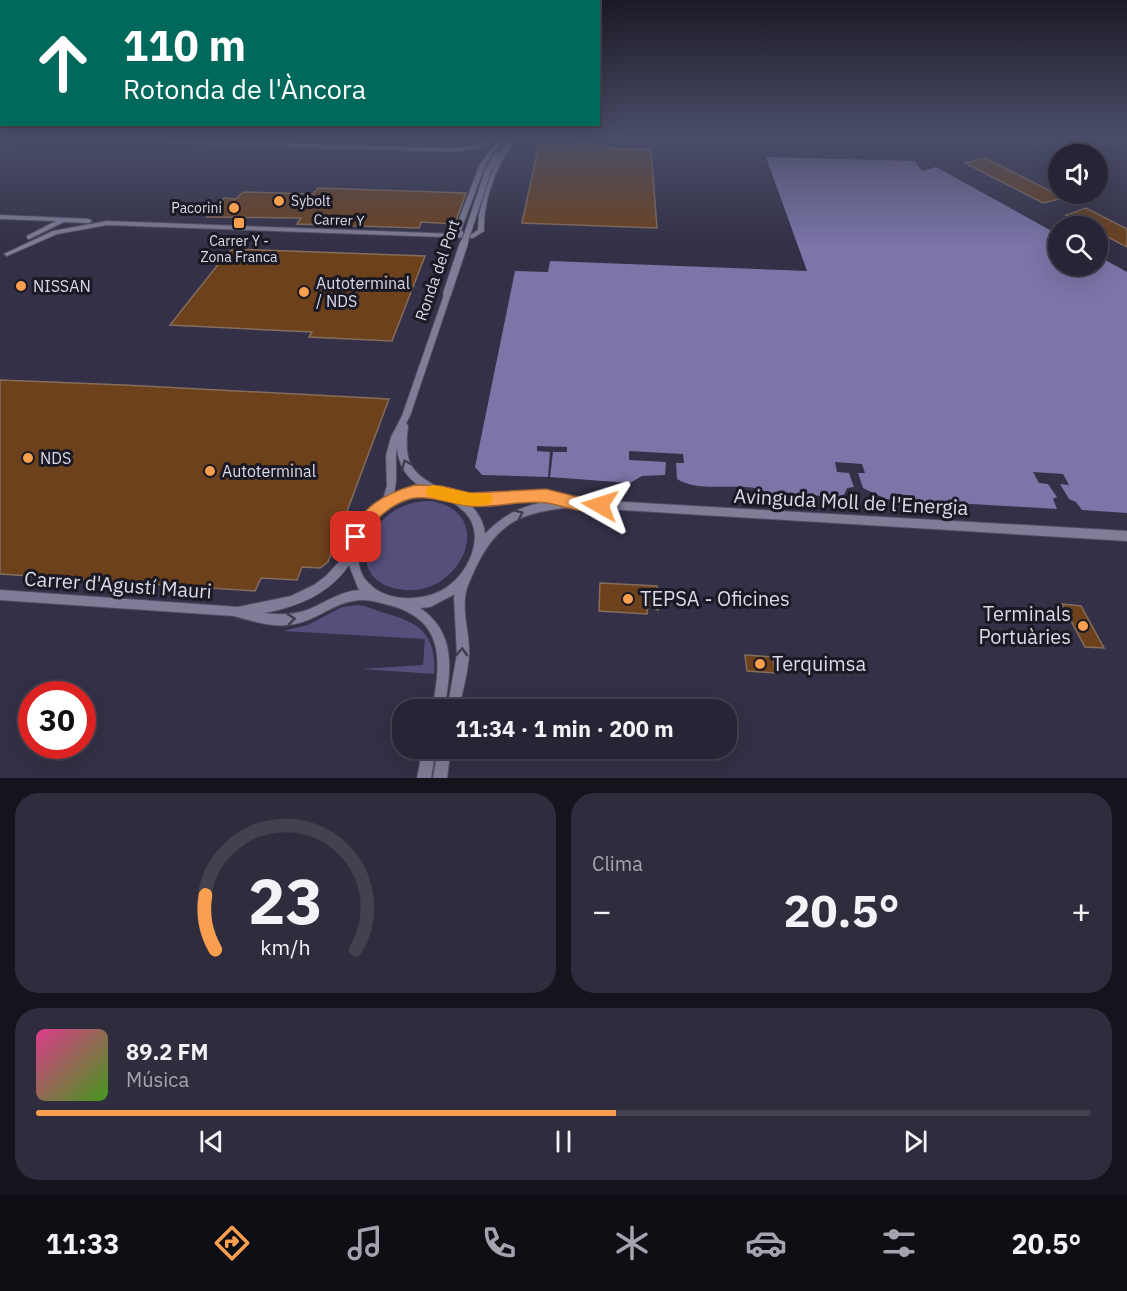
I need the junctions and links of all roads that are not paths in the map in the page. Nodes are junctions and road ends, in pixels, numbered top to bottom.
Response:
1 (479, 173) edge
2 (487, 173) edge
3 (495, 173) edge
4 (0, 218) edge
5 (71, 220) junction
6 (107, 223) junction
7 (51, 227) junction
8 (460, 227) junction
9 (481, 228) junction
10 (64, 230) junction
11 (425, 235) junction
12 (464, 236) junction
13 (7, 254) junction
14 (0, 260) edge
15 (406, 416) junction
16 (442, 493) junction
17 (453, 496) junction
18 (574, 503) junction
19 (381, 506) junction
20 (1127, 536) edge
21 (353, 549) junction
22 (479, 552) junction
23 (468, 574) junction
24 (0, 595) edge
25 (378, 596) junction
26 (405, 604) junction
27 (234, 611) junction
28 (440, 699) edge
29 (455, 699) edge
30 (428, 759) edge
31 (444, 759) edge
32 (424, 778) edge
33 (440, 778) edge

1 - 8 street
2 - 15 street, Ronda del Port, bridge
3 - 9 street
4 - 5 street, Carrer Y
4 - 7 street
5 - 6 street, Carrer Y
5 - 7 street
5 - 10 street
6 - 10 street
6 - 11 street, Carrer Y
7 - 10 street
7 - 13 street
8 - 9 street, Carrer Y
8 - 11 street, Carrer Y
8 - 12 street
9 - 12 street
10 - 13 street
11 - 12 street
13 - 14 street
16 -> 15 street
15 - 19 street
16 - 17 street
16 - 19 street
17 - 18 street
17 - 22 street
18 - 20 street, Avinguda Moll de l'Energia
22 -> 18 street
19 - 21 street
21 - 25 street
21 - 27 street
22 - 23 street
23 - 26 street
29 -> 23 street
24 - 27 street, Carrer d'Agustí Mauri
25 - 26 street
27 -> 25 street
26 - 28 street
30 - 32 street
31 - 33 street

